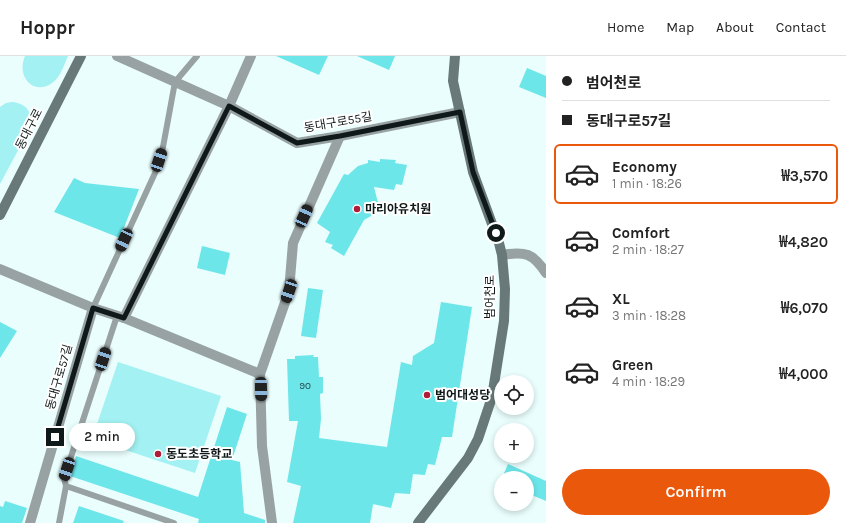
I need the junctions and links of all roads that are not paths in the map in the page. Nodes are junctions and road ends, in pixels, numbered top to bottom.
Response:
1 (81, 56) edge
2 (117, 56) edge
3 (196, 56) edge
4 (251, 56) edge
5 (455, 56) edge
6 (175, 82) junction
7 (229, 106) junction
8 (460, 112) junction
9 (340, 136) junction
10 (0, 215) edge
11 (502, 255) junction
12 (0, 269) edge
13 (546, 273) edge
14 (93, 308) junction
15 (120, 317) junction
16 (260, 374) junction
17 (66, 486) junction
18 (30, 523) edge
19 (59, 523) edge
20 (174, 523) edge
21 (272, 523) edge
22 (418, 523) edge

1 - 10 main road, 동대구로
2 - 6 street, 동대구로55길
3 - 6 lane
4 - 7 street
5 - 8 main road, 범어천로
6 - 7 street, 동대구로55길
6 - 14 lane
7 - 9 street, 동대구로55길
7 - 15 street
8 - 9 street, 동대구로55길
8 - 11 main road, 범어천로
9 - 16 street
11 - 13 street
11 - 22 main road, 범어천로
12 - 14 street
14 - 15 street
14 - 18 street, 동대구로57길
15 - 16 street
15 - 17 lane
16 - 21 street
17 - 19 lane
17 - 20 lane

